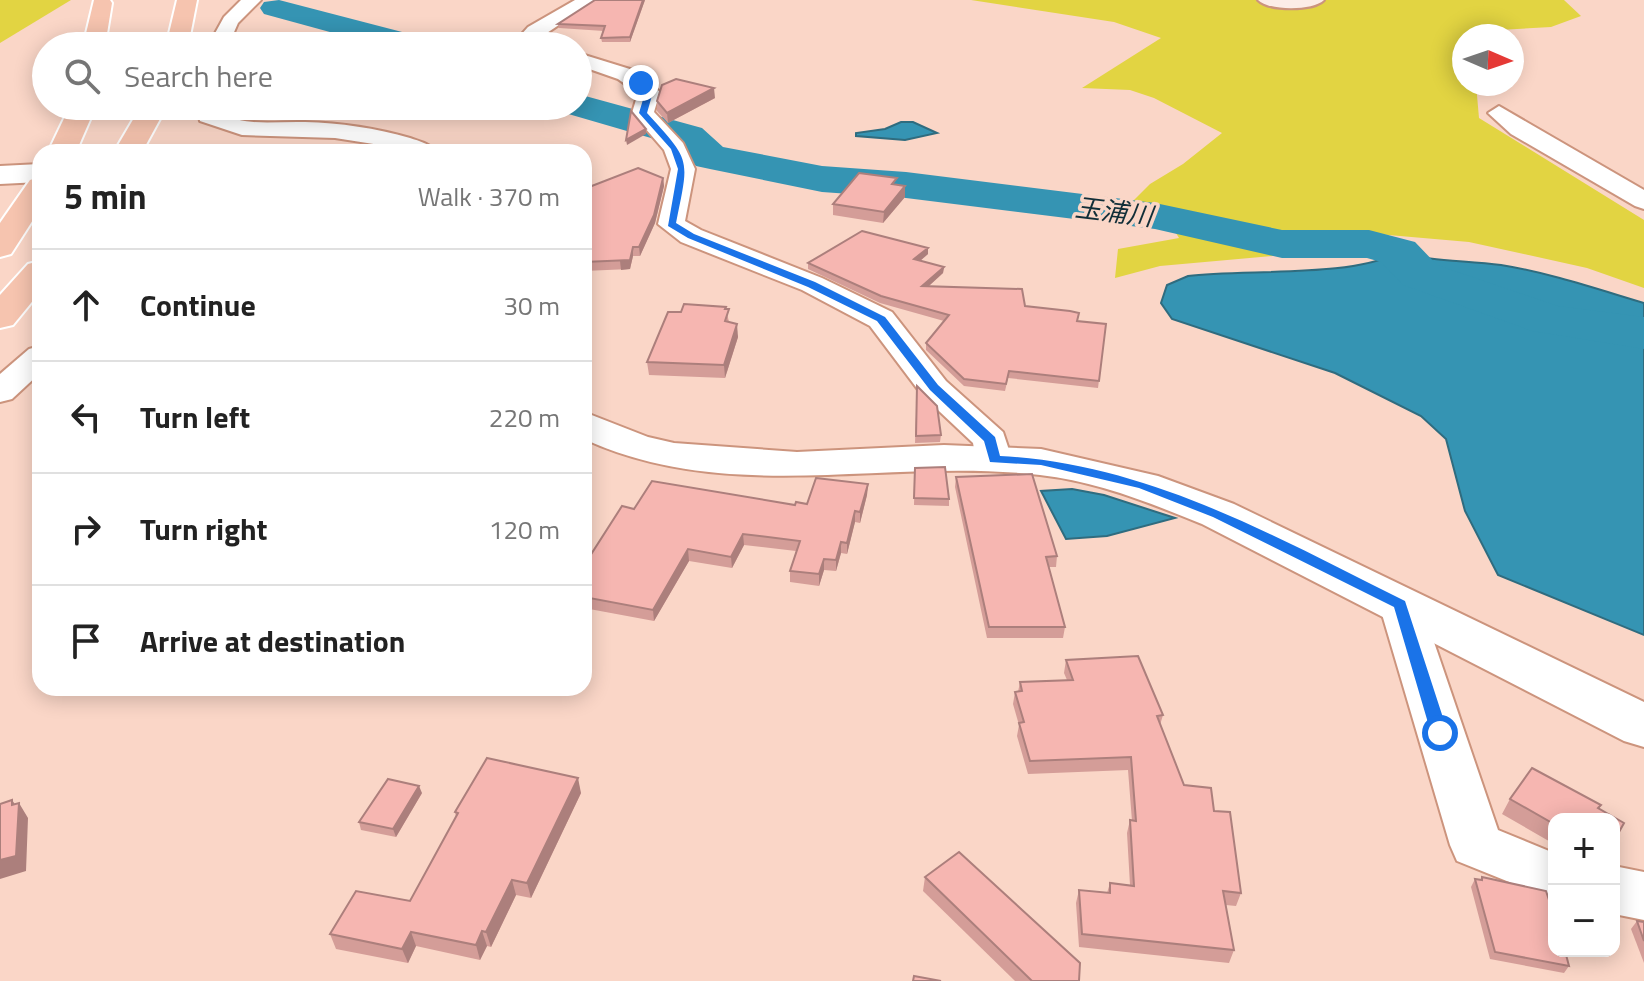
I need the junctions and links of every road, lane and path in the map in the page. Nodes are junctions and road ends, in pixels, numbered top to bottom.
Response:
1 (187, 0) edge
2 (252, 0) edge
3 (587, 0) edge
4 (1268, 0) edge
5 (1314, 0) edge
6 (102, 3) dead end
7 (97, 32) edge
8 (180, 32) edge
9 (223, 32) edge
10 (532, 32) edge
11 (592, 63) edge
12 (1499, 113) dead end
13 (77, 120) edge
14 (146, 120) edge
15 (214, 120) edge
16 (66, 144) edge
17 (133, 144) edge
18 (406, 144) edge
19 (24, 177) edge
20 (1644, 201) edge
21 (0, 247) edge
22 (32, 280) edge
23 (0, 317) edge
24 (32, 363) edge
25 (0, 392) edge
26 (592, 428) edge
27 (994, 459) junction
28 (1400, 604) junction
29 (1644, 726) edge
30 (1548, 875) edge
31 (1620, 891) edge
32 (1644, 896) edge

1 - 8 highway
2 - 9 street
3 - 10 street
4 - 5 main road
6 - 7 highway
11 - 27 street
12 - 20 street
13 - 16 highway
14 - 17 highway
15 - 18 street
19 - 21 highway
22 - 23 highway
24 - 25 street
26 - 27 street
27 - 28 street
28 - 29 street
28 - 30 street
31 - 32 street

